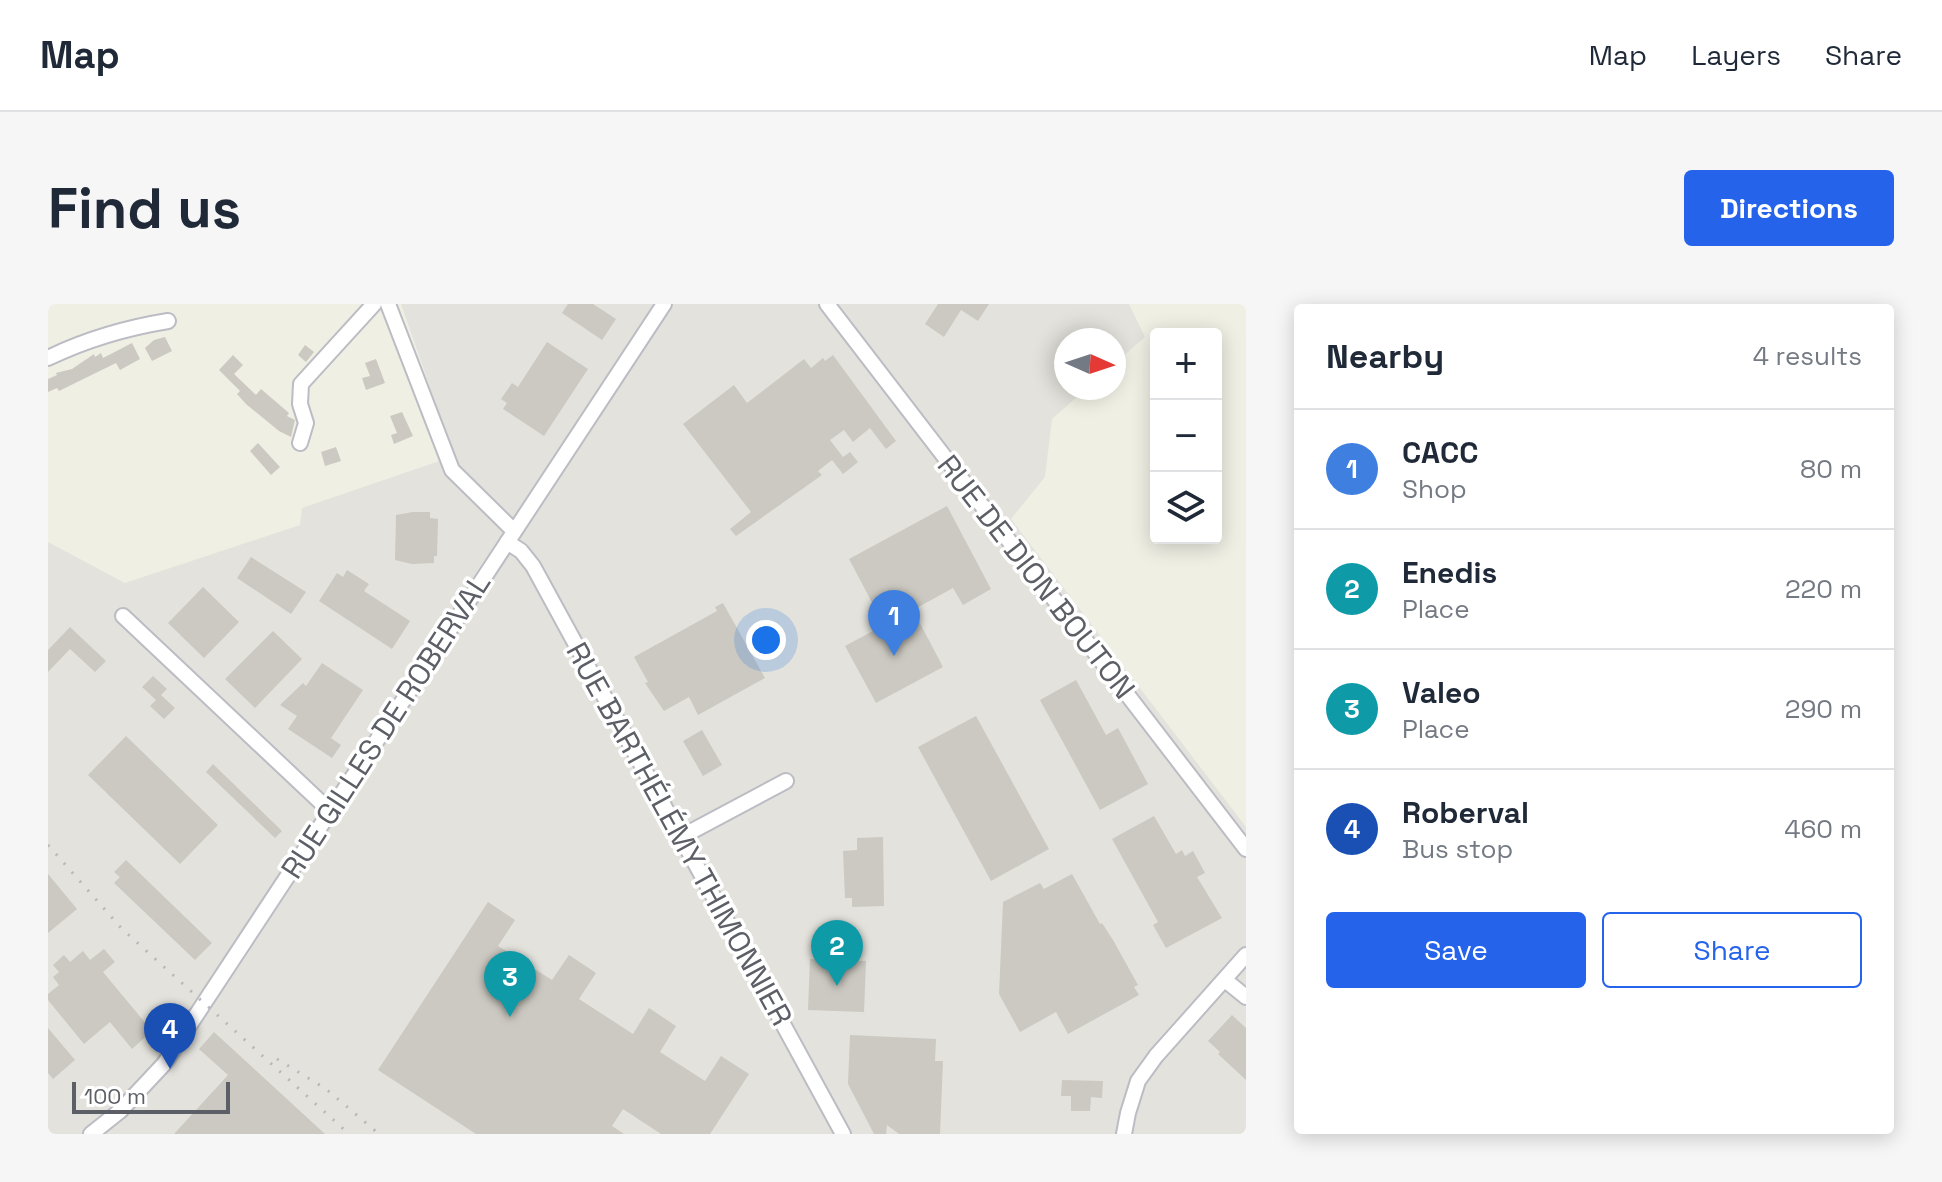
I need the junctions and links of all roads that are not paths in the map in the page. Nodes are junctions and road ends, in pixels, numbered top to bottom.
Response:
1 (374, 304) edge
2 (388, 304) edge
3 (664, 304) edge
4 (827, 304) edge
5 (168, 321) dead end
6 (48, 358) edge
7 (300, 443) dead end
8 (511, 536) junction
9 (123, 616) dead end
10 (786, 781) dead end
11 (330, 811) junction
12 (681, 837) junction
13 (1246, 849) edge
14 (1246, 955) edge
15 (1225, 980) junction
16 (1246, 997) edge
17 (91, 1134) edge
18 (843, 1134) edge
19 (1124, 1134) edge

1 - 7 street
2 - 8 street, RUE BARTHÉLÉMY THIMONNIER
3 - 8 street, RUE GILLES DE ROBERVAL
4 - 13 street, RUE DE DION BOUTON
5 - 6 street
8 - 11 street, RUE GILLES DE ROBERVAL
8 - 12 street, RUE BARTHÉLÉMY THIMONNIER
9 - 11 street
10 - 12 street
11 - 17 street, RUE GILLES DE ROBERVAL
12 - 18 street, RUE BARTHÉLÉMY THIMONNIER
14 - 15 street
15 - 16 street
15 - 19 street

